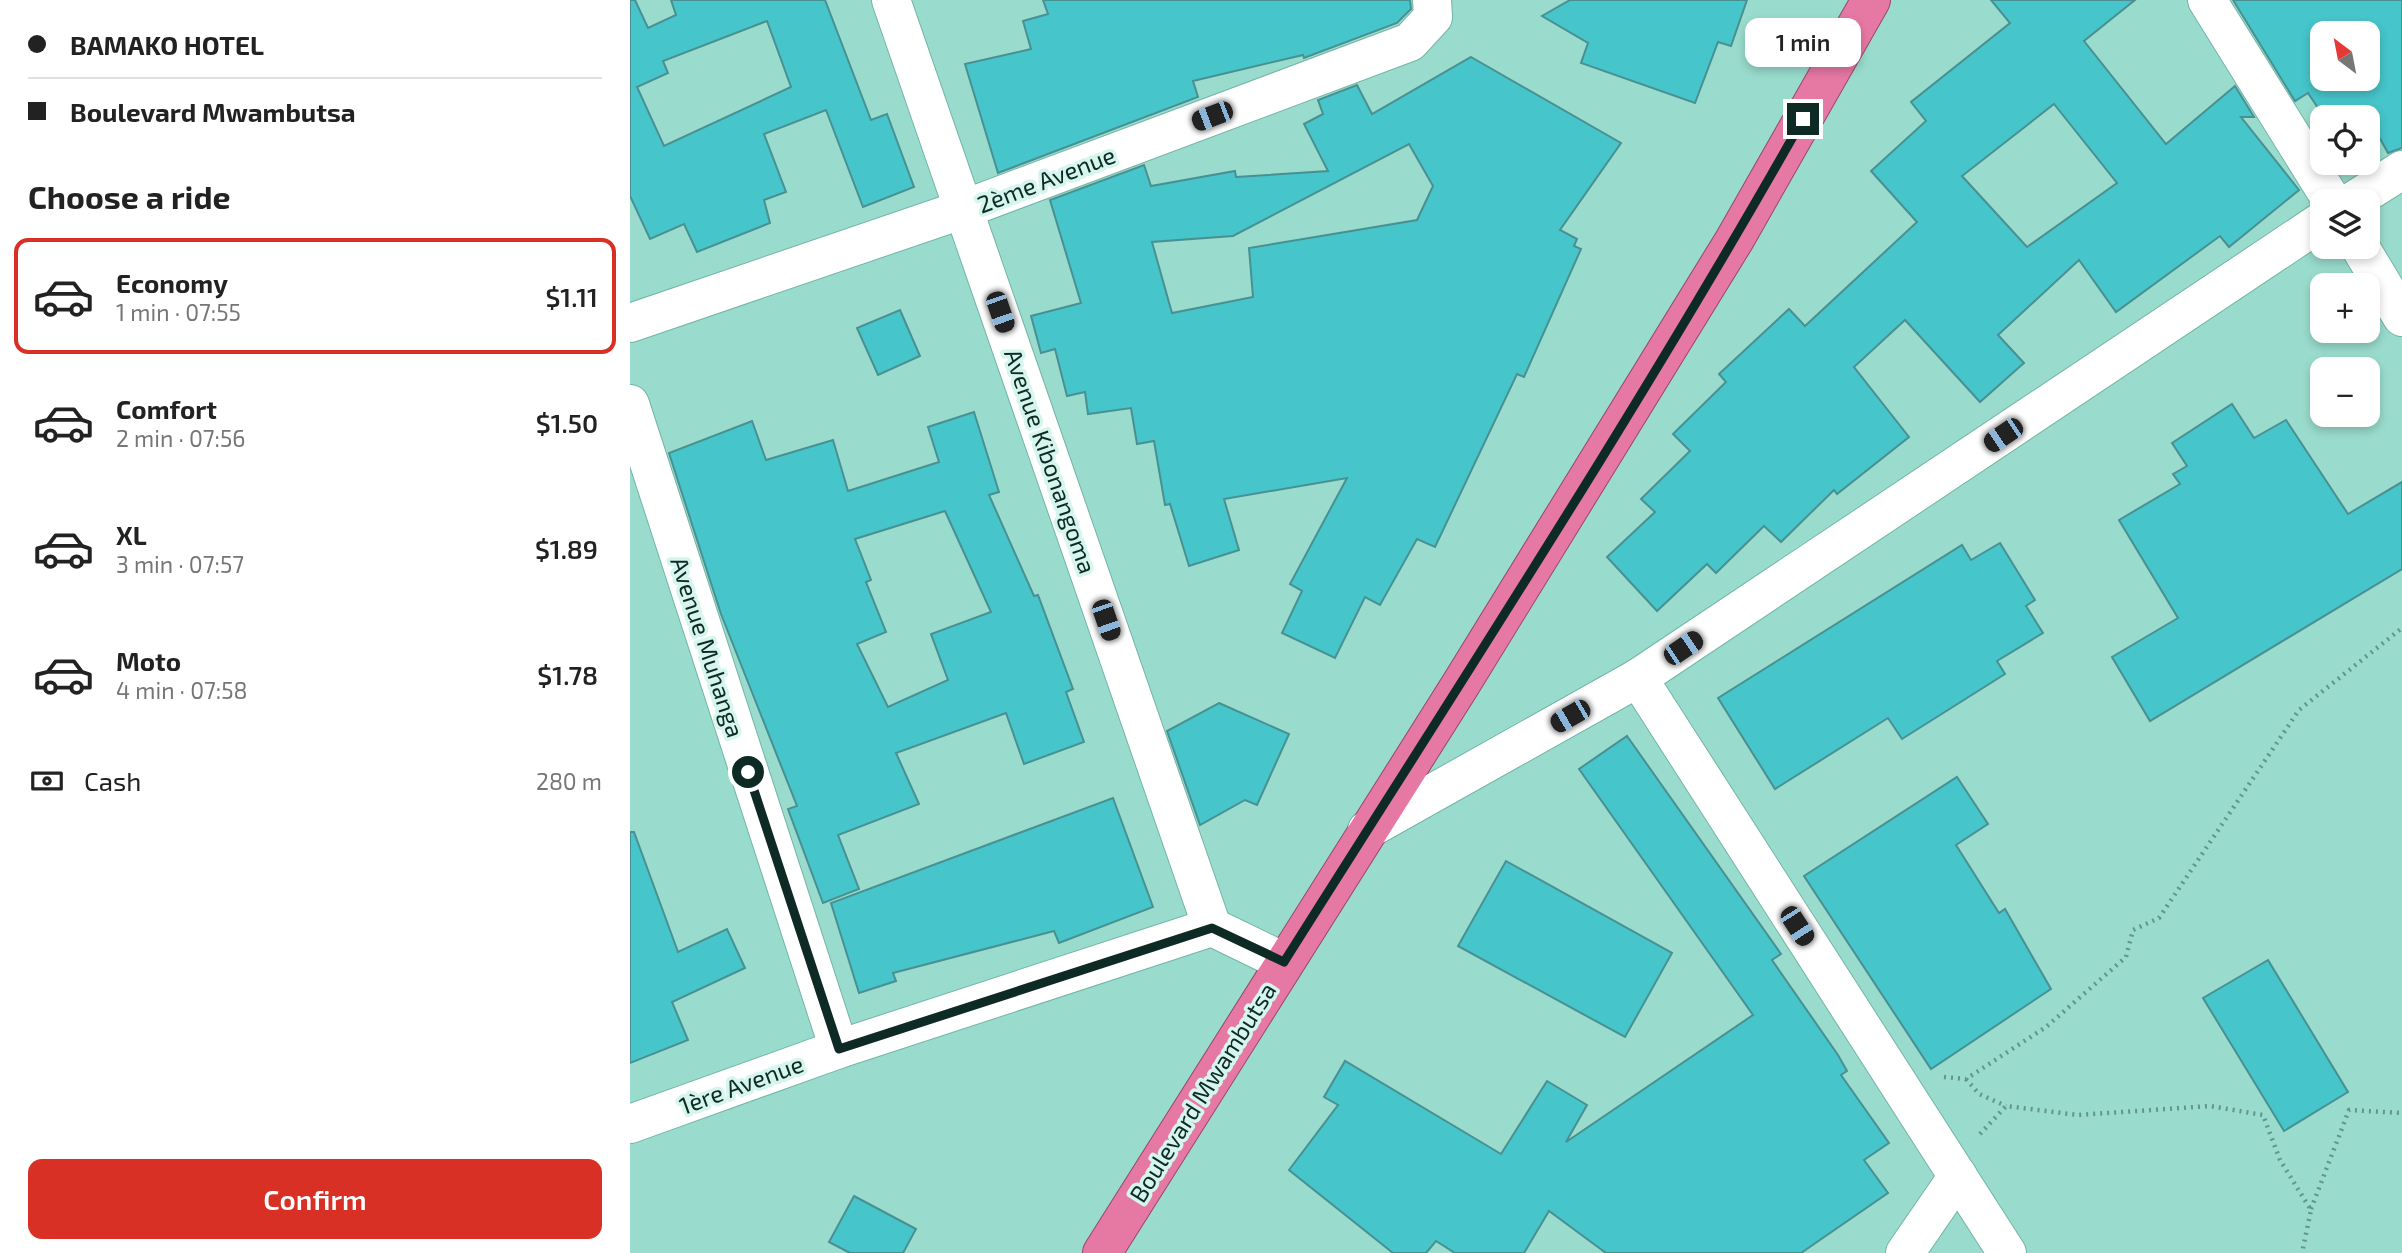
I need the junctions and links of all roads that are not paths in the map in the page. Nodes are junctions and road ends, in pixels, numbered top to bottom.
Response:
1 (891, 0) edge
2 (1432, 0) edge
3 (1871, 0) edge
4 (2207, 0) edge
5 (2402, 170) edge
6 (2325, 189) edge
7 (2372, 189) edge
8 (964, 209) junction
9 (2310, 229) edge
10 (2367, 259) edge
11 (2402, 317) edge
12 (630, 323) edge
13 (630, 404) edge
14 (1638, 678) junction
15 (1367, 831) junction
16 (1212, 928) junction
17 (1284, 962) junction
18 (839, 1049) junction
19 (630, 1124) edge
20 (1954, 1171) junction
21 (1102, 1253) edge
22 (1905, 1253) edge
23 (2007, 1253) edge

1 - 8 street, Avenue Kibonangoma
2 - 8 street, 2ème Avenue
3 - 15 highway, Boulevard Mwambutsa
4 - 6 street
5 - 7 street
8 - 12 street, 2ème Avenue
8 - 16 street, Avenue Kibonangoma
9 - 14 street
10 - 11 street
13 - 18 street, Avenue Muhanga
14 - 15 street
14 - 20 street
15 - 17 highway, Boulevard Mwambutsa
16 - 17 street
16 - 18 street, 1ère Avenue
17 - 21 highway, Boulevard Mwambutsa
18 - 19 street, 1ère Avenue
20 - 22 street
20 - 23 street

